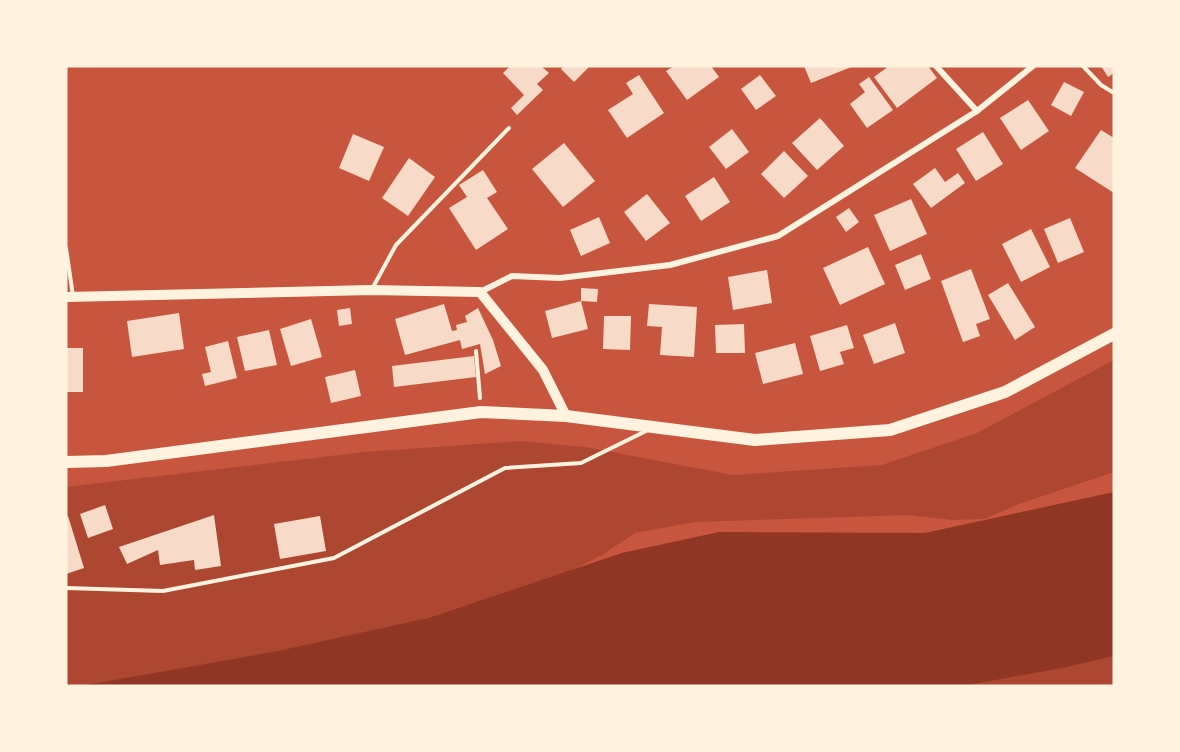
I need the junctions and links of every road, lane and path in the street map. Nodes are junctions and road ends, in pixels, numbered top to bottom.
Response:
1 (936, 66) edge
2 (1033, 66) edge
3 (1083, 66) edge
4 (1114, 93) edge
5 (977, 111) junction
6 (509, 128) dead end
7 (66, 248) edge
8 (371, 290) junction
9 (480, 292) junction
10 (70, 296) edge
11 (1114, 334) edge
12 (476, 351) dead end
13 (479, 383) dead end
14 (566, 416) junction
15 (654, 427) junction
16 (66, 462) edge
17 (66, 588) edge

1 - 5 street
2 - 5 street
3 - 4 path
5 - 9 street
6 - 8 lane
7 - 10 lane
8 - 9 main road
8 - 10 main road
9 - 14 main road
11 - 15 main road
12 - 13 path
14 - 15 main road
14 - 16 main road
15 - 17 lane

